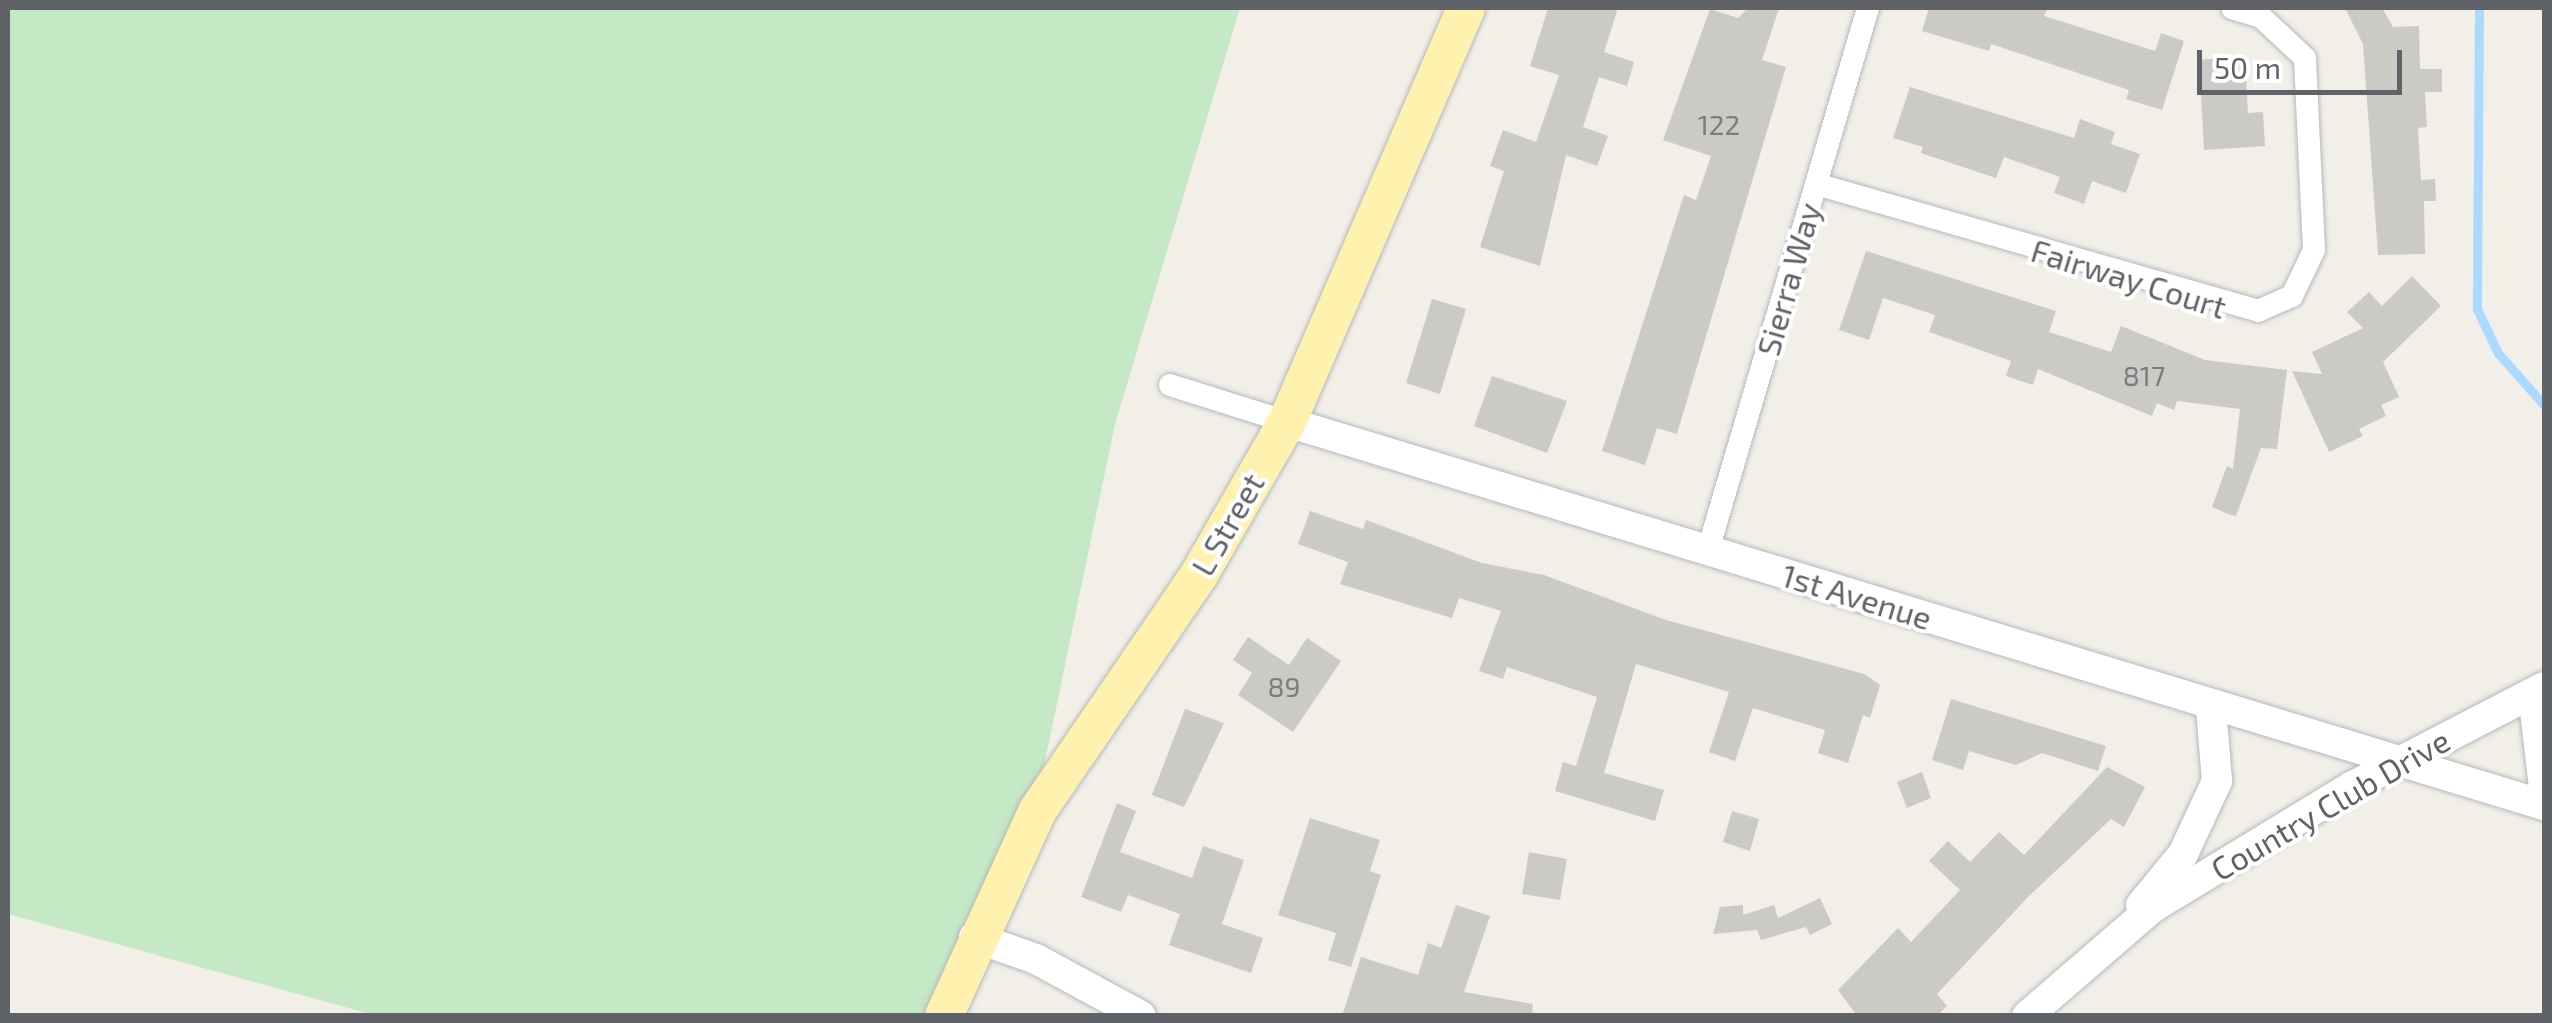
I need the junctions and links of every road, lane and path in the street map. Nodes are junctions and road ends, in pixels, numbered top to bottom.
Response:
1 (1466, 8) edge
2 (1868, 8) edge
3 (2232, 8) edge
4 (1816, 184) junction
5 (1170, 385) dead end
6 (1287, 422) junction
7 (1708, 550) junction
8 (2539, 690) edge
9 (2212, 708) junction
10 (2394, 764) junction
11 (2544, 787) edge
12 (2544, 805) edge
13 (2122, 932) junction
14 (974, 937) junction
15 (944, 1016) edge
16 (1141, 1016) edge
17 (2027, 1016) edge

1 - 6 main road, L Street
2 - 4 street, Sierra Way
3 - 4 street, Fairway Court
4 - 7 street, Sierra Way
5 - 6 street, 1st Avenue
6 - 7 street, 1st Avenue
6 - 14 main road, L Street
7 - 9 street, 1st Avenue
8 - 10 street, Country Club Drive
8 - 11 street
9 - 10 street, 1st Avenue
9 - 13 street, Country Club Drive
10 - 12 street, 1st Avenue
10 - 13 street, Country Club Drive
13 - 17 street, Country Club Drive
14 - 15 main road, L Street
14 - 16 street

